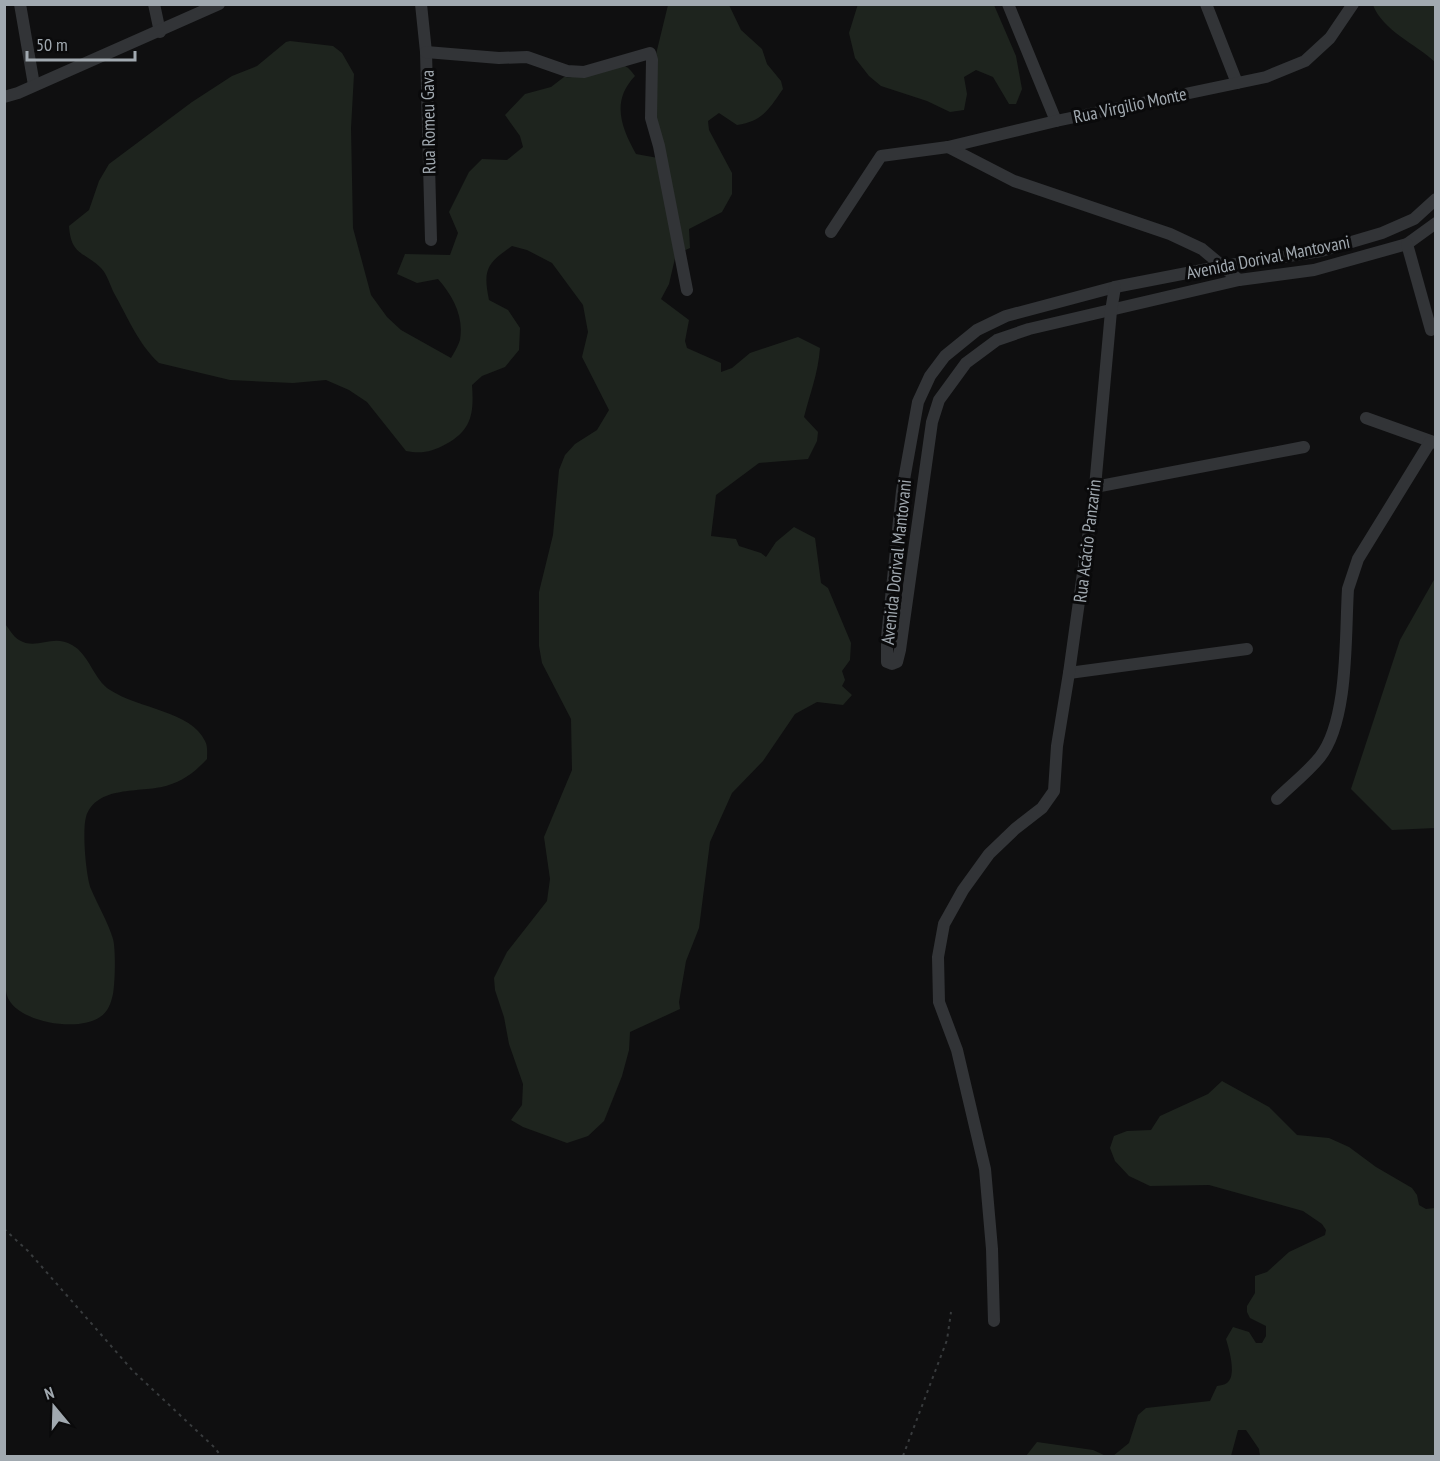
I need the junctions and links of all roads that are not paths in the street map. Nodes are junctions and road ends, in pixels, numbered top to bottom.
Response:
1 (20, 4) edge
2 (154, 4) edge
3 (219, 4) edge
4 (421, 4) edge
5 (1008, 4) edge
6 (1206, 4) edge
7 (1353, 4) edge
8 (160, 32) junction
9 (426, 52) junction
10 (1237, 83) junction
11 (34, 85) junction
12 (4, 97) edge
13 (1056, 120) junction
14 (948, 147) junction
15 (1436, 199) edge
16 (1436, 222) edge
17 (831, 232) dead end
18 (431, 240) dead end
19 (1407, 244) junction
20 (1223, 266) junction
21 (1239, 280) junction
22 (1115, 287) junction
23 (687, 290) dead end
24 (1111, 311) junction
25 (1431, 330) dead end
26 (1366, 418) dead end
27 (1433, 442) edge
28 (1304, 447) dead end
29 (1095, 487) junction
30 (1247, 649) dead end
31 (1070, 673) junction
32 (1276, 799) dead end
33 (993, 1321) dead end

1 - 11 street
2 - 8 street
3 - 8 street
4 - 9 street, Rua Romeu Gava
5 - 13 street
6 - 10 street
7 - 10 street, Rua Virgilio Monte
8 - 11 street
9 - 18 street, Rua Romeu Gava
9 - 23 street
10 - 13 street, Rua Virgilio Monte
11 - 12 street
13 - 14 street, Rua Virgilio Monte
14 - 17 street, Rua Virgilio Monte
14 - 20 street
15 - 20 street, Avenida Dorival Mantovani
16 - 19 street, Avenida Dorival Mantovani
19 - 21 street, Avenida Dorival Mantovani
19 - 25 street
20 - 21 street
20 - 22 street, Avenida Dorival Mantovani
21 - 24 street, Avenida Dorival Mantovani
22 - 24 street, Rua Acácio Panzarin
22 - 24 street, Avenida Dorival Mantovani
24 - 29 street, Rua Acácio Panzarin
26 - 27 street
27 - 32 street
28 - 29 street
29 - 31 street, Rua Acácio Panzarin
30 - 31 street
31 - 33 street, Rua Acácio Panzarin

